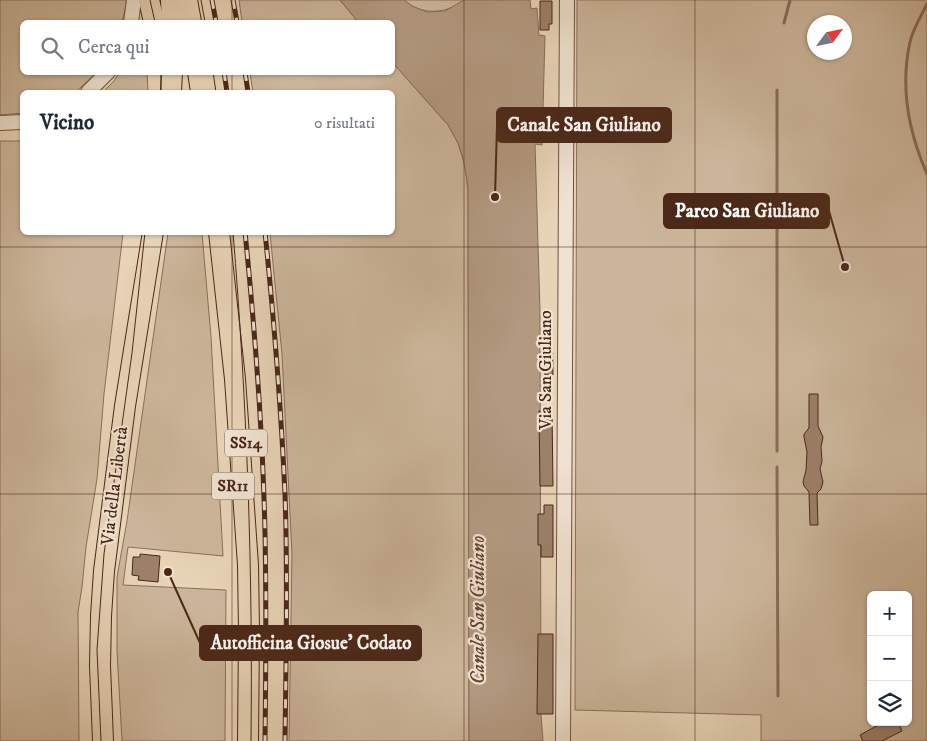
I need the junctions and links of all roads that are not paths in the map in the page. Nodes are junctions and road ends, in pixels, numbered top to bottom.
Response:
1 (134, 0) edge
2 (149, 0) edge
3 (171, 0) edge
4 (187, 0) edge
5 (201, 0) edge
6 (567, 0) edge
7 (131, 20) edge
8 (154, 20) edge
9 (172, 20) edge
10 (191, 20) edge
11 (205, 20) edge
12 (105, 75) edge
13 (160, 75) edge
14 (172, 75) edge
15 (198, 75) edge
16 (212, 75) edge
17 (90, 90) edge
18 (160, 90) edge
19 (171, 90) edge
20 (201, 90) edge
21 (215, 90) edge
22 (20, 122) edge
23 (0, 123) edge
24 (143, 235) edge
25 (153, 235) edge
26 (215, 235) edge
27 (220, 235) edge
28 (232, 235) edge
29 (133, 353) junction
30 (248, 565) junction
31 (103, 741) edge
32 (236, 741) edge
33 (248, 741) edge
34 (562, 741) edge

1 - 7 street
2 - 8 highway
3 - 9 highway
4 - 10 highway
5 - 11 highway
6 - 34 street, Via San Giuliano
12 - 17 street
13 - 18 highway
14 - 19 highway
15 - 20 highway
16 - 21 highway
22 - 23 street
24 - 29 highway
25 - 29 highway, Via della Libertà
26 - 32 highway, SR11
27 - 30 highway, SR11
28 - 30 highway, SS14
29 - 31 highway, Via della Libertà
30 - 33 highway, SR11

